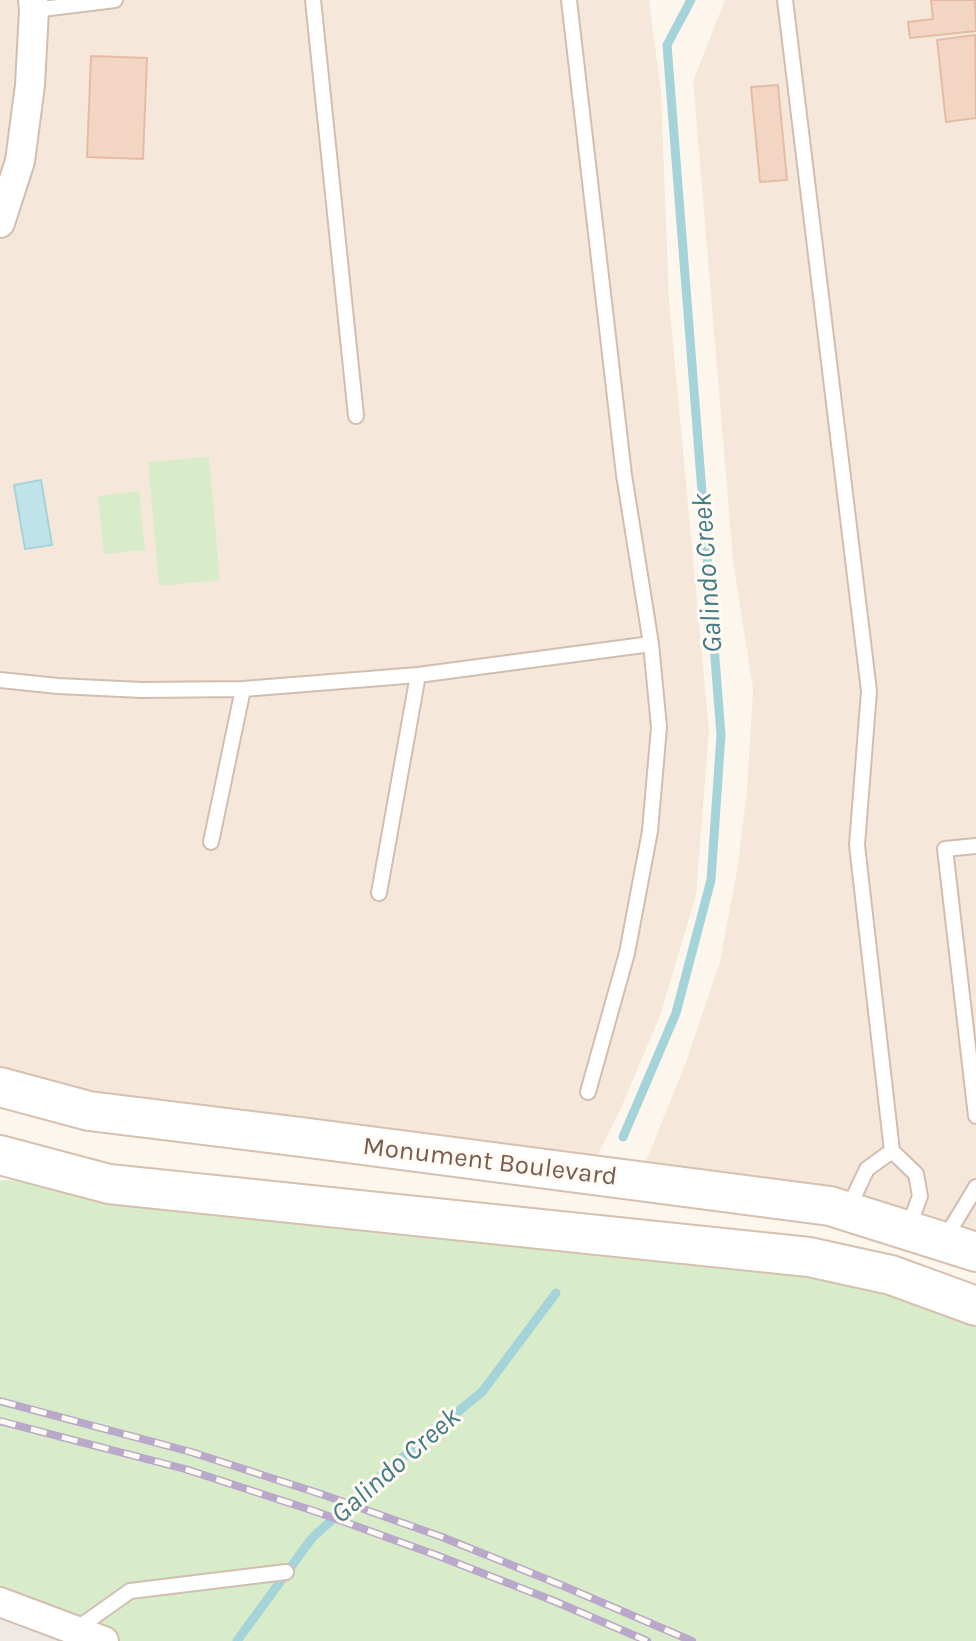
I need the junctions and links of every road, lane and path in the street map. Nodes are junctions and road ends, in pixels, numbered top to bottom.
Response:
1 (115, 0) edge
2 (313, 0) edge
3 (569, 0) edge
4 (785, 0) edge
5 (34, 5) edge
6 (0, 223) edge
7 (356, 416) dead end
8 (651, 644) junction
9 (418, 675) junction
10 (0, 680) edge
11 (243, 689) junction
12 (211, 842) dead end
13 (976, 846) edge
14 (379, 893) dead end
15 (0, 1087) edge
16 (588, 1092) dead end
17 (976, 1116) edge
18 (892, 1151) junction
19 (0, 1155) edge
20 (976, 1187) edge
21 (847, 1212) junction
22 (907, 1230) junction
23 (960, 1246) edge
24 (976, 1306) edge
25 (286, 1572) dead end
26 (0, 1602) edge
27 (75, 1630) junction
28 (103, 1641) edge

1 - 5 lane
2 - 7 lane
3 - 8 lane
4 - 18 lane
5 - 6 street
8 - 9 lane
8 - 16 lane
9 - 11 lane
9 - 14 lane
10 - 11 lane
11 - 12 lane
13 - 17 lane
15 - 21 main road, Monument Boulevard
18 - 21 lane
18 - 22 lane
19 - 24 main road
20 - 23 lane
21 - 22 main road, Monument Boulevard
22 - 23 main road, Monument Boulevard
25 - 27 lane
26 - 27 street
27 - 28 street

